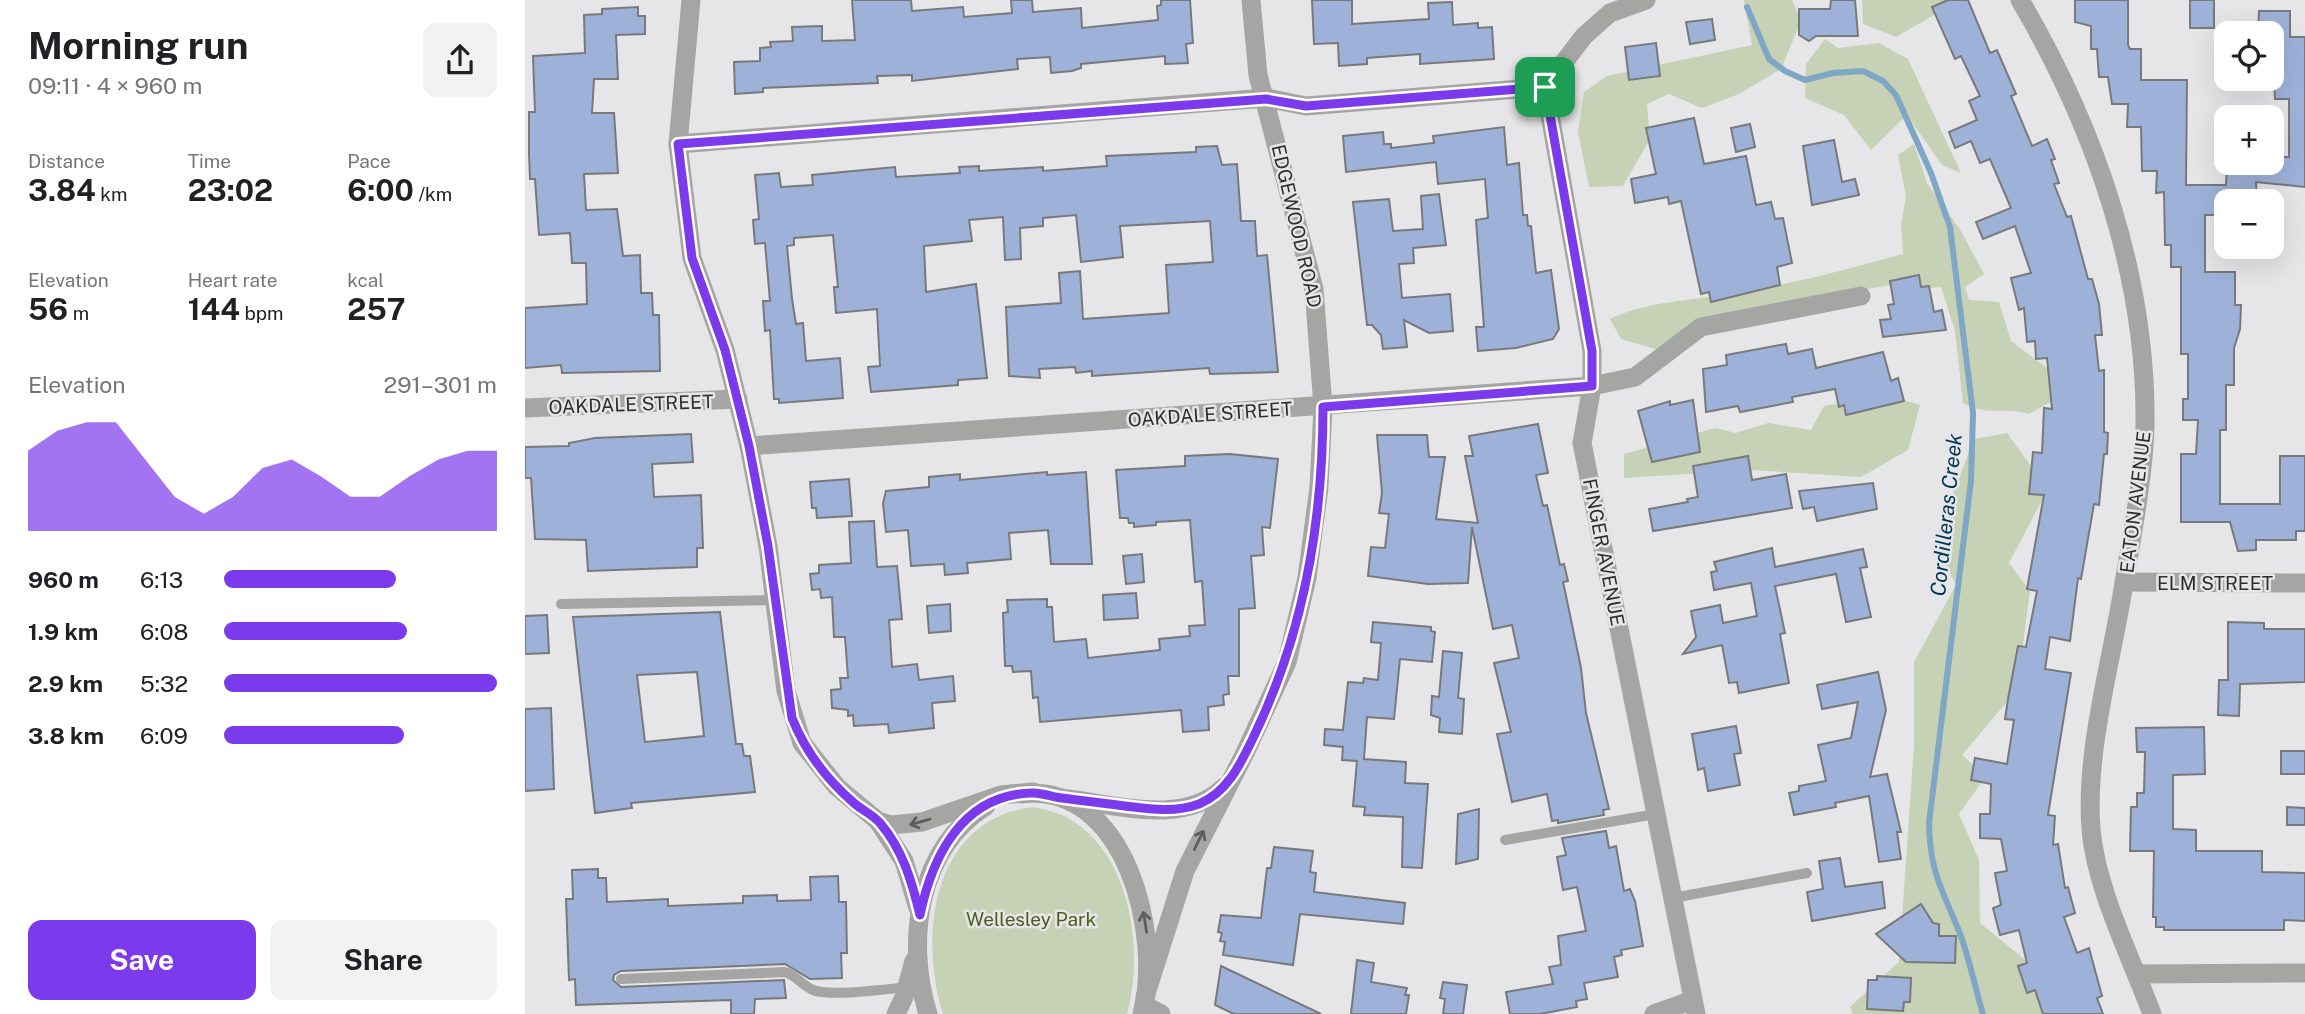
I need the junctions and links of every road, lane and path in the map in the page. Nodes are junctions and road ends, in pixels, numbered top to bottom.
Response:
1 (691, 0) edge
2 (1251, 0) edge
3 (1646, 0) edge
4 (2020, 0) edge
5 (1545, 87) junction
6 (1266, 99) junction
7 (678, 144) junction
8 (1861, 296) dead end
9 (1592, 386) junction
10 (738, 399) junction
11 (1323, 407) junction
12 (525, 408) edge
13 (749, 446) junction
14 (2125, 582) junction
15 (2305, 583) edge
16 (775, 600) junction
17 (561, 604) dead end
18 (1233, 775) junction
19 (1033, 792) junction
20 (1058, 797) junction
21 (1656, 814) junction
22 (879, 821) junction
23 (1505, 840) dead end
24 (1807, 873) dead end
25 (1673, 898) junction
26 (920, 915) junction
27 (2137, 974) junction
28 (2305, 974) edge
29 (621, 979) dead end
30 (914, 987) junction
31 (1695, 1007) edge
32 (1148, 1008) edge
33 (896, 1014) edge
34 (927, 1014) edge
35 (1654, 1014) edge
36 (2152, 1014) edge

1 - 7 street
2 - 6 street, EDGEWOOD ROAD
3 - 5 street
4 - 14 street, EATON AVENUE
5 - 6 street
5 - 9 street, FINGER AVENUE
6 - 7 street
6 - 11 street, EDGEWOOD ROAD
7 - 10 street
8 - 9 street, OAKDALE STREET
9 - 11 street, OAKDALE STREET
9 - 21 street, FINGER AVENUE
10 - 12 street, OAKDALE STREET
10 - 13 street
11 - 13 street, OAKDALE STREET
11 - 18 street, EDGEWOOD ROAD
13 - 16 street
14 - 15 street, ELM STREET
14 - 27 street, EATON AVENUE
16 - 17 lane
16 - 22 street
18 - 20 street, EDGEWOOD ROAD
32 -> 18 street, EDGEWOOD ROAD
19 - 20 street, EDGEWOOD ROAD
19 -> 22 street
19 - 26 street
32 -> 20 street
21 - 23 lane
21 - 25 street, FINGER AVENUE
22 - 26 street
24 - 25 lane
25 - 31 street, FINGER AVENUE
26 - 30 street
27 - 28 street
27 - 36 street, EATON AVENUE
29 - 30 lane
30 - 33 street
30 - 34 street
31 - 35 street

